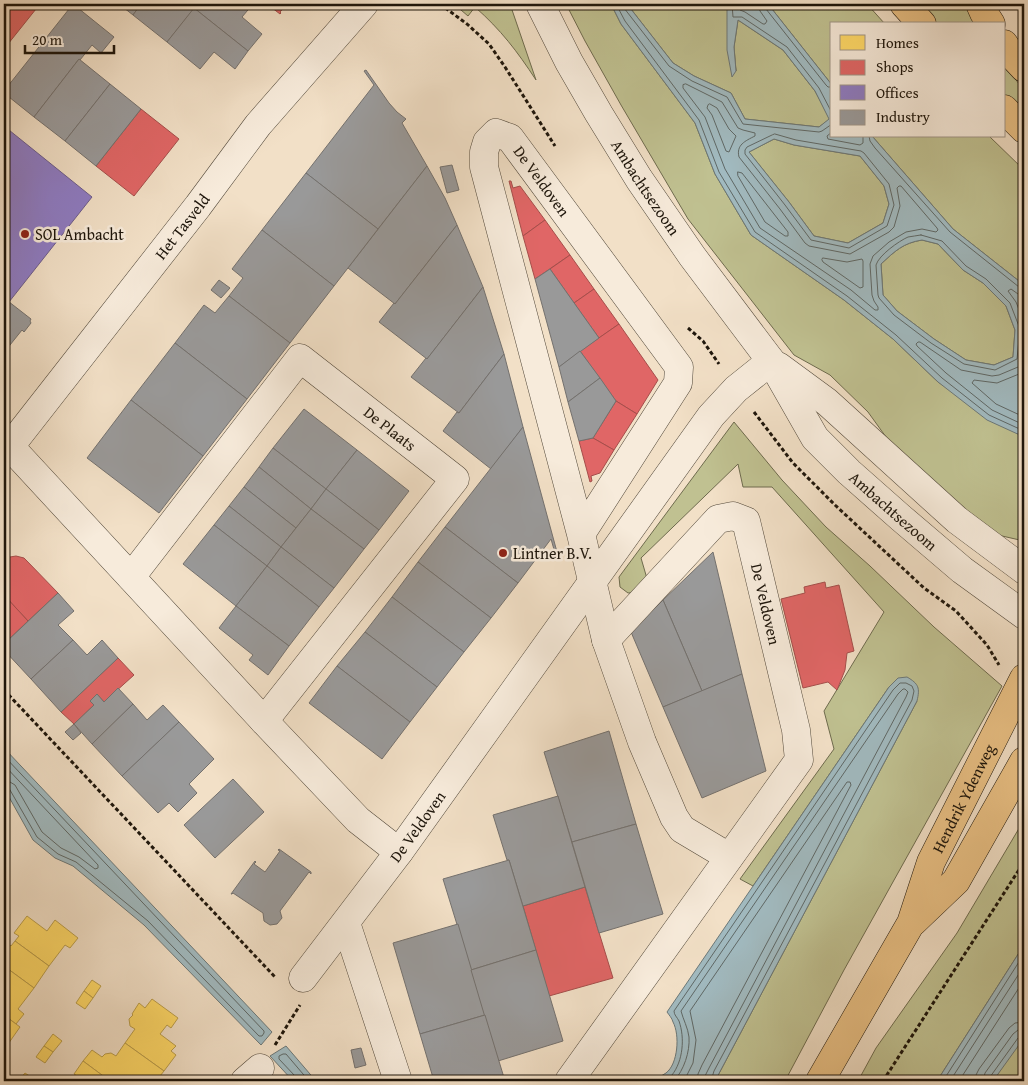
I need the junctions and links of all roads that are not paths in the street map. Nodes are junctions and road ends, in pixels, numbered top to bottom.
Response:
1 (364, 4) edge
2 (540, 4) edge
3 (904, 4) edge
4 (980, 4) edge
5 (920, 22) edge
6 (990, 22) edge
7 (1006, 47) edge
8 (1024, 68) edge
9 (1006, 111) edge
10 (1024, 129) edge
11 (771, 361) junction
12 (6, 447) edge
13 (581, 534) junction
14 (1024, 570) edge
15 (131, 577) junction
16 (592, 581) junction
17 (1024, 616) edge
18 (606, 640) junction
19 (1024, 679) edge
20 (264, 721) junction
21 (1024, 761) edge
22 (399, 852) junction
23 (729, 858) junction
24 (346, 923) junction
25 (912, 923) junction
26 (291, 985) road end
27 (398, 1081) edge
28 (569, 1081) edge
29 (820, 1081) edge

1 - 12 street, Het Tasveld
2 - 11 street, Ambachtsezoom
3 - 5 main road
4 - 6 main road
7 - 8 main road
9 - 10 main road
11 - 14 street, Ambachtsezoom
11 - 16 street, De Veldoven
11 - 17 street, Ambachtsezoom
12 - 15 street
13 - 13 street, De Veldoven
13 - 16 street, De Veldoven
15 - 20 street
15 - 20 street, De Plaats
16 - 18 street, De Veldoven
16 - 22 street, De Veldoven
18 - 23 street, De Veldoven
18 - 23 street, De Veldoven
19 - 25 main road, Hendrik Ydenweg
20 - 22 street
21 - 25 main road, Hendrik Ydenweg
22 - 24 street, De Veldoven
23 - 28 street, De Veldoven
24 - 26 street, De Veldoven
24 - 27 street
25 - 29 main road, Hendrik Ydenweg

